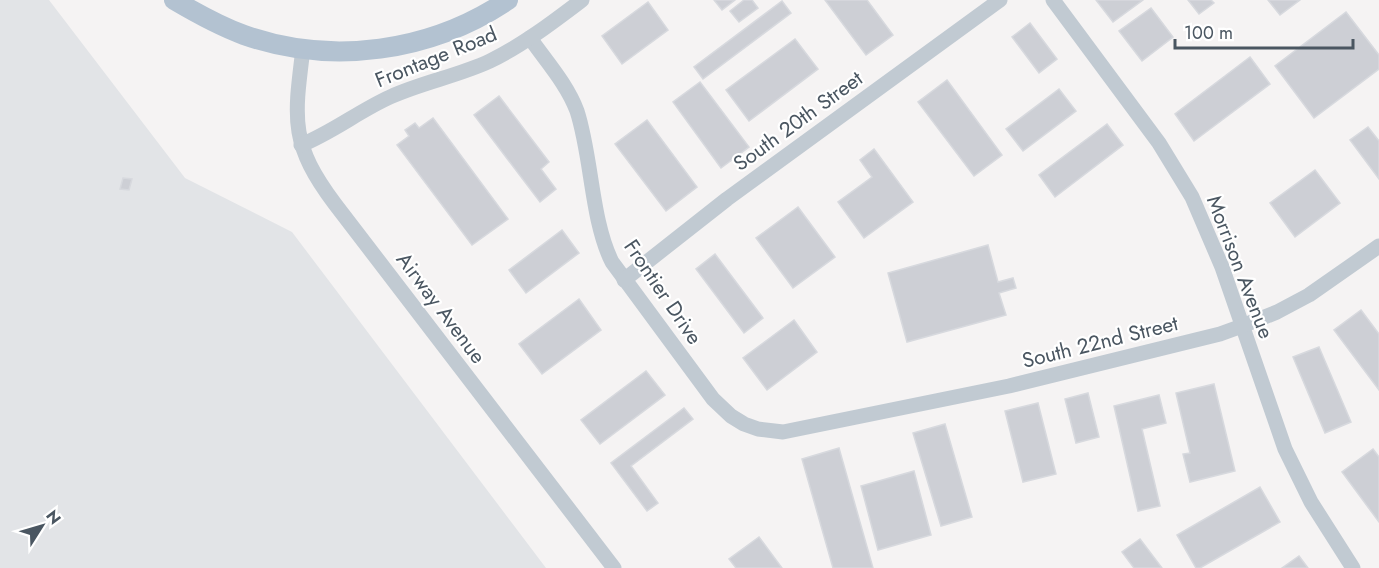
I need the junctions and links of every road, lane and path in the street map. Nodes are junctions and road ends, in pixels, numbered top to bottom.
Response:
1 (174, 0) edge
2 (508, 0) edge
3 (582, 0) edge
4 (1000, 0) edge
5 (1053, 0) edge
6 (530, 38) junction
7 (303, 49) junction
8 (301, 145) junction
9 (1379, 246) edge
10 (624, 280) junction
11 (1242, 326) junction
12 (810, 427) joint
13 (614, 568) edge
14 (1353, 568) edge

1 - 7 main road
2 - 7 main road
3 - 6 street, Frontage Road
4 - 10 street, South 20th Street
5 - 11 street, Morrison Avenue
6 - 8 street, Frontage Road
6 - 10 street, Frontier Drive
7 - 8 street, Airway Avenue
8 - 13 street, Airway Avenue
9 - 11 street, South 22nd Street
10 - 12 street, Frontier Drive
11 - 12 street, South 22nd Street
11 - 14 street, Morrison Avenue

